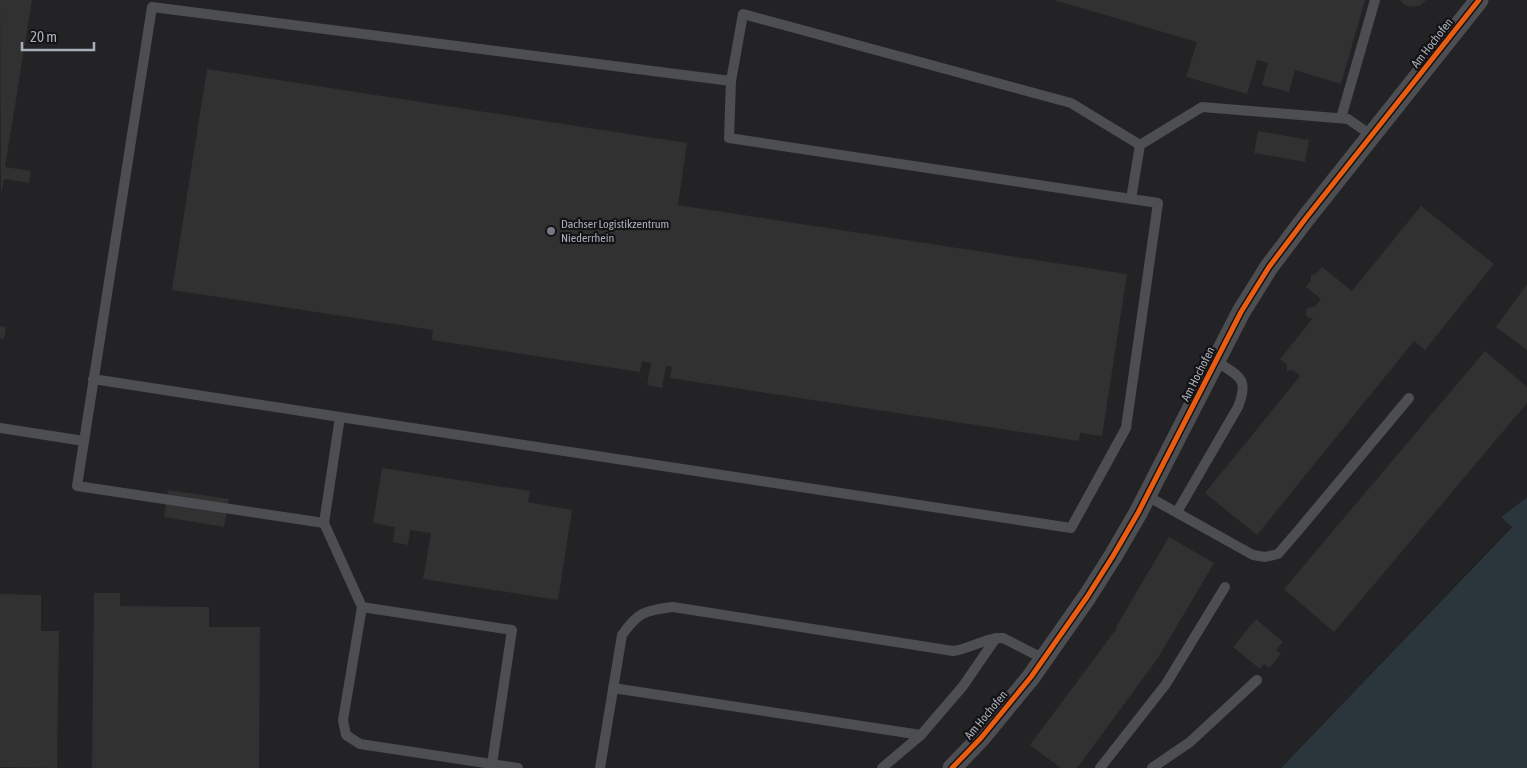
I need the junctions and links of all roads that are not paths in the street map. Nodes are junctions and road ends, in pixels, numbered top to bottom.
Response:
1 (1376, 0) edge
2 (1479, 0) edge
3 (731, 81) junction
4 (1341, 118) junction
5 (1372, 135) junction
6 (1140, 145) junction
7 (1131, 198) junction
8 (1216, 361) junction
9 (93, 379) junction
10 (1409, 398) dead end
11 (340, 417) junction
12 (0, 428) edge
13 (84, 441) junction
14 (1147, 496) junction
15 (1177, 512) junction
16 (324, 524) junction
17 (1225, 587) dead end
18 (362, 607) junction
19 (996, 638) junction
20 (1044, 659) junction
21 (1257, 680) dead end
22 (613, 688) junction
23 (921, 735) junction
24 (492, 764) junction
25 (957, 766) edge
26 (518, 768) edge
27 (600, 768) edge
28 (882, 768) edge
29 (1100, 768) edge
30 (1152, 768) edge

1 - 4 lane
2 - 5 street, Am Hochofen
3 - 6 lane
3 - 7 lane
3 - 9 lane
4 - 5 lane
4 - 6 lane
5 - 8 street, Am Hochofen
6 - 7 lane
7 - 11 lane
8 - 14 street, Am Hochofen
8 - 15 lane
9 - 11 lane
9 - 13 lane
10 - 15 lane
11 - 16 lane
12 - 13 lane
13 - 16 lane
14 - 15 lane
14 - 20 street, Am Hochofen
16 - 18 lane
17 - 29 lane
18 - 24 lane
18 - 24 lane
19 - 20 lane
19 - 22 lane
19 - 23 lane
20 - 25 street, Am Hochofen
21 - 30 lane
22 - 23 lane
22 - 27 lane
23 - 28 lane
24 - 26 lane

